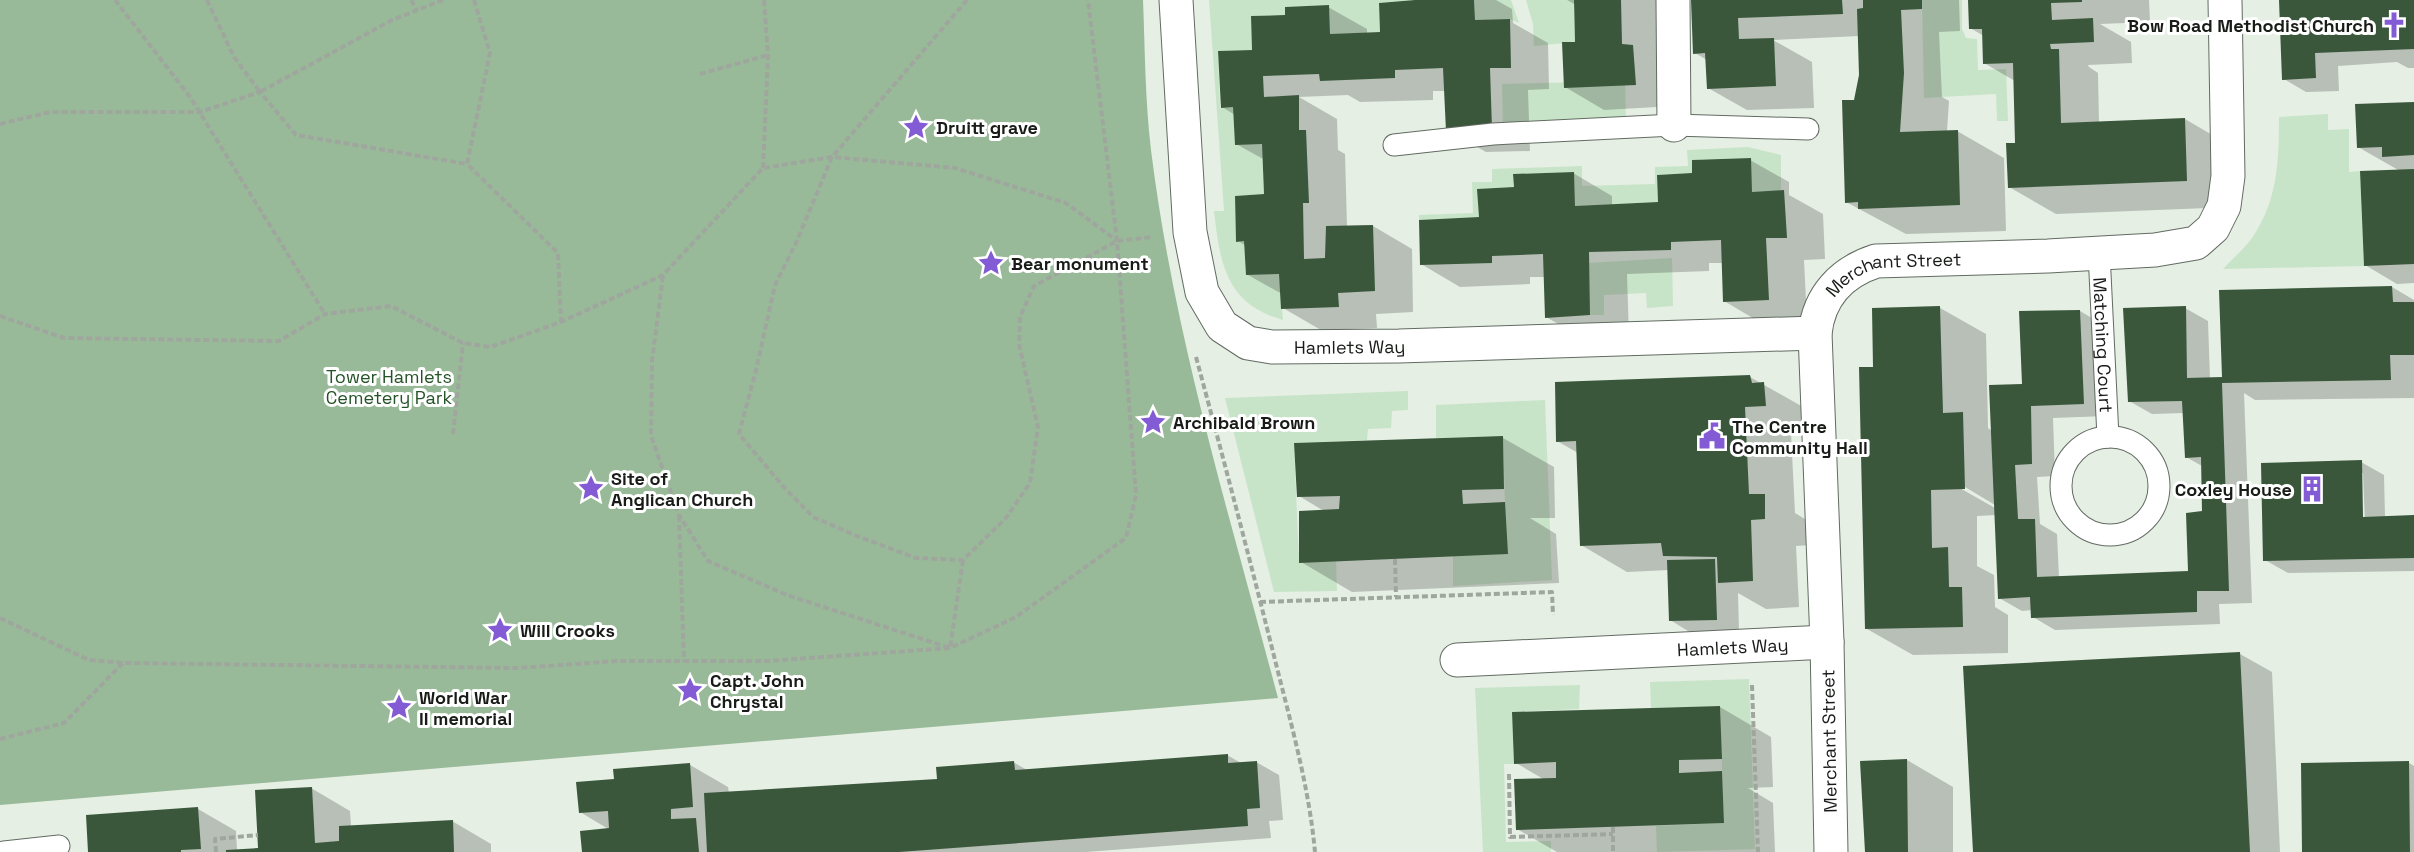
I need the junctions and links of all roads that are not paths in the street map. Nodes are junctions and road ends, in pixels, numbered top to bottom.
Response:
1 (1176, 0) edge
2 (1673, 0) edge
3 (2225, 0) edge
4 (1674, 125) junction
5 (1808, 129) dead end
6 (1394, 145) dead end
7 (2099, 253) junction
8 (1815, 333) junction
9 (2108, 436) junction
10 (1827, 642) junction
11 (1457, 660) dead end
12 (59, 846) dead end
13 (4, 852) edge
14 (1831, 852) edge

1 - 8 street, Hamlets Way
2 - 4 street
3 - 7 street, Merchant Street
4 - 5 lane
4 - 6 lane
7 - 8 street, Merchant Street
7 - 9 lane, Matching Court
8 - 10 street, Merchant Street
9 - 9 lane, Matching Court
10 - 11 street, Hamlets Way
10 - 14 street, Merchant Street
12 - 13 lane

